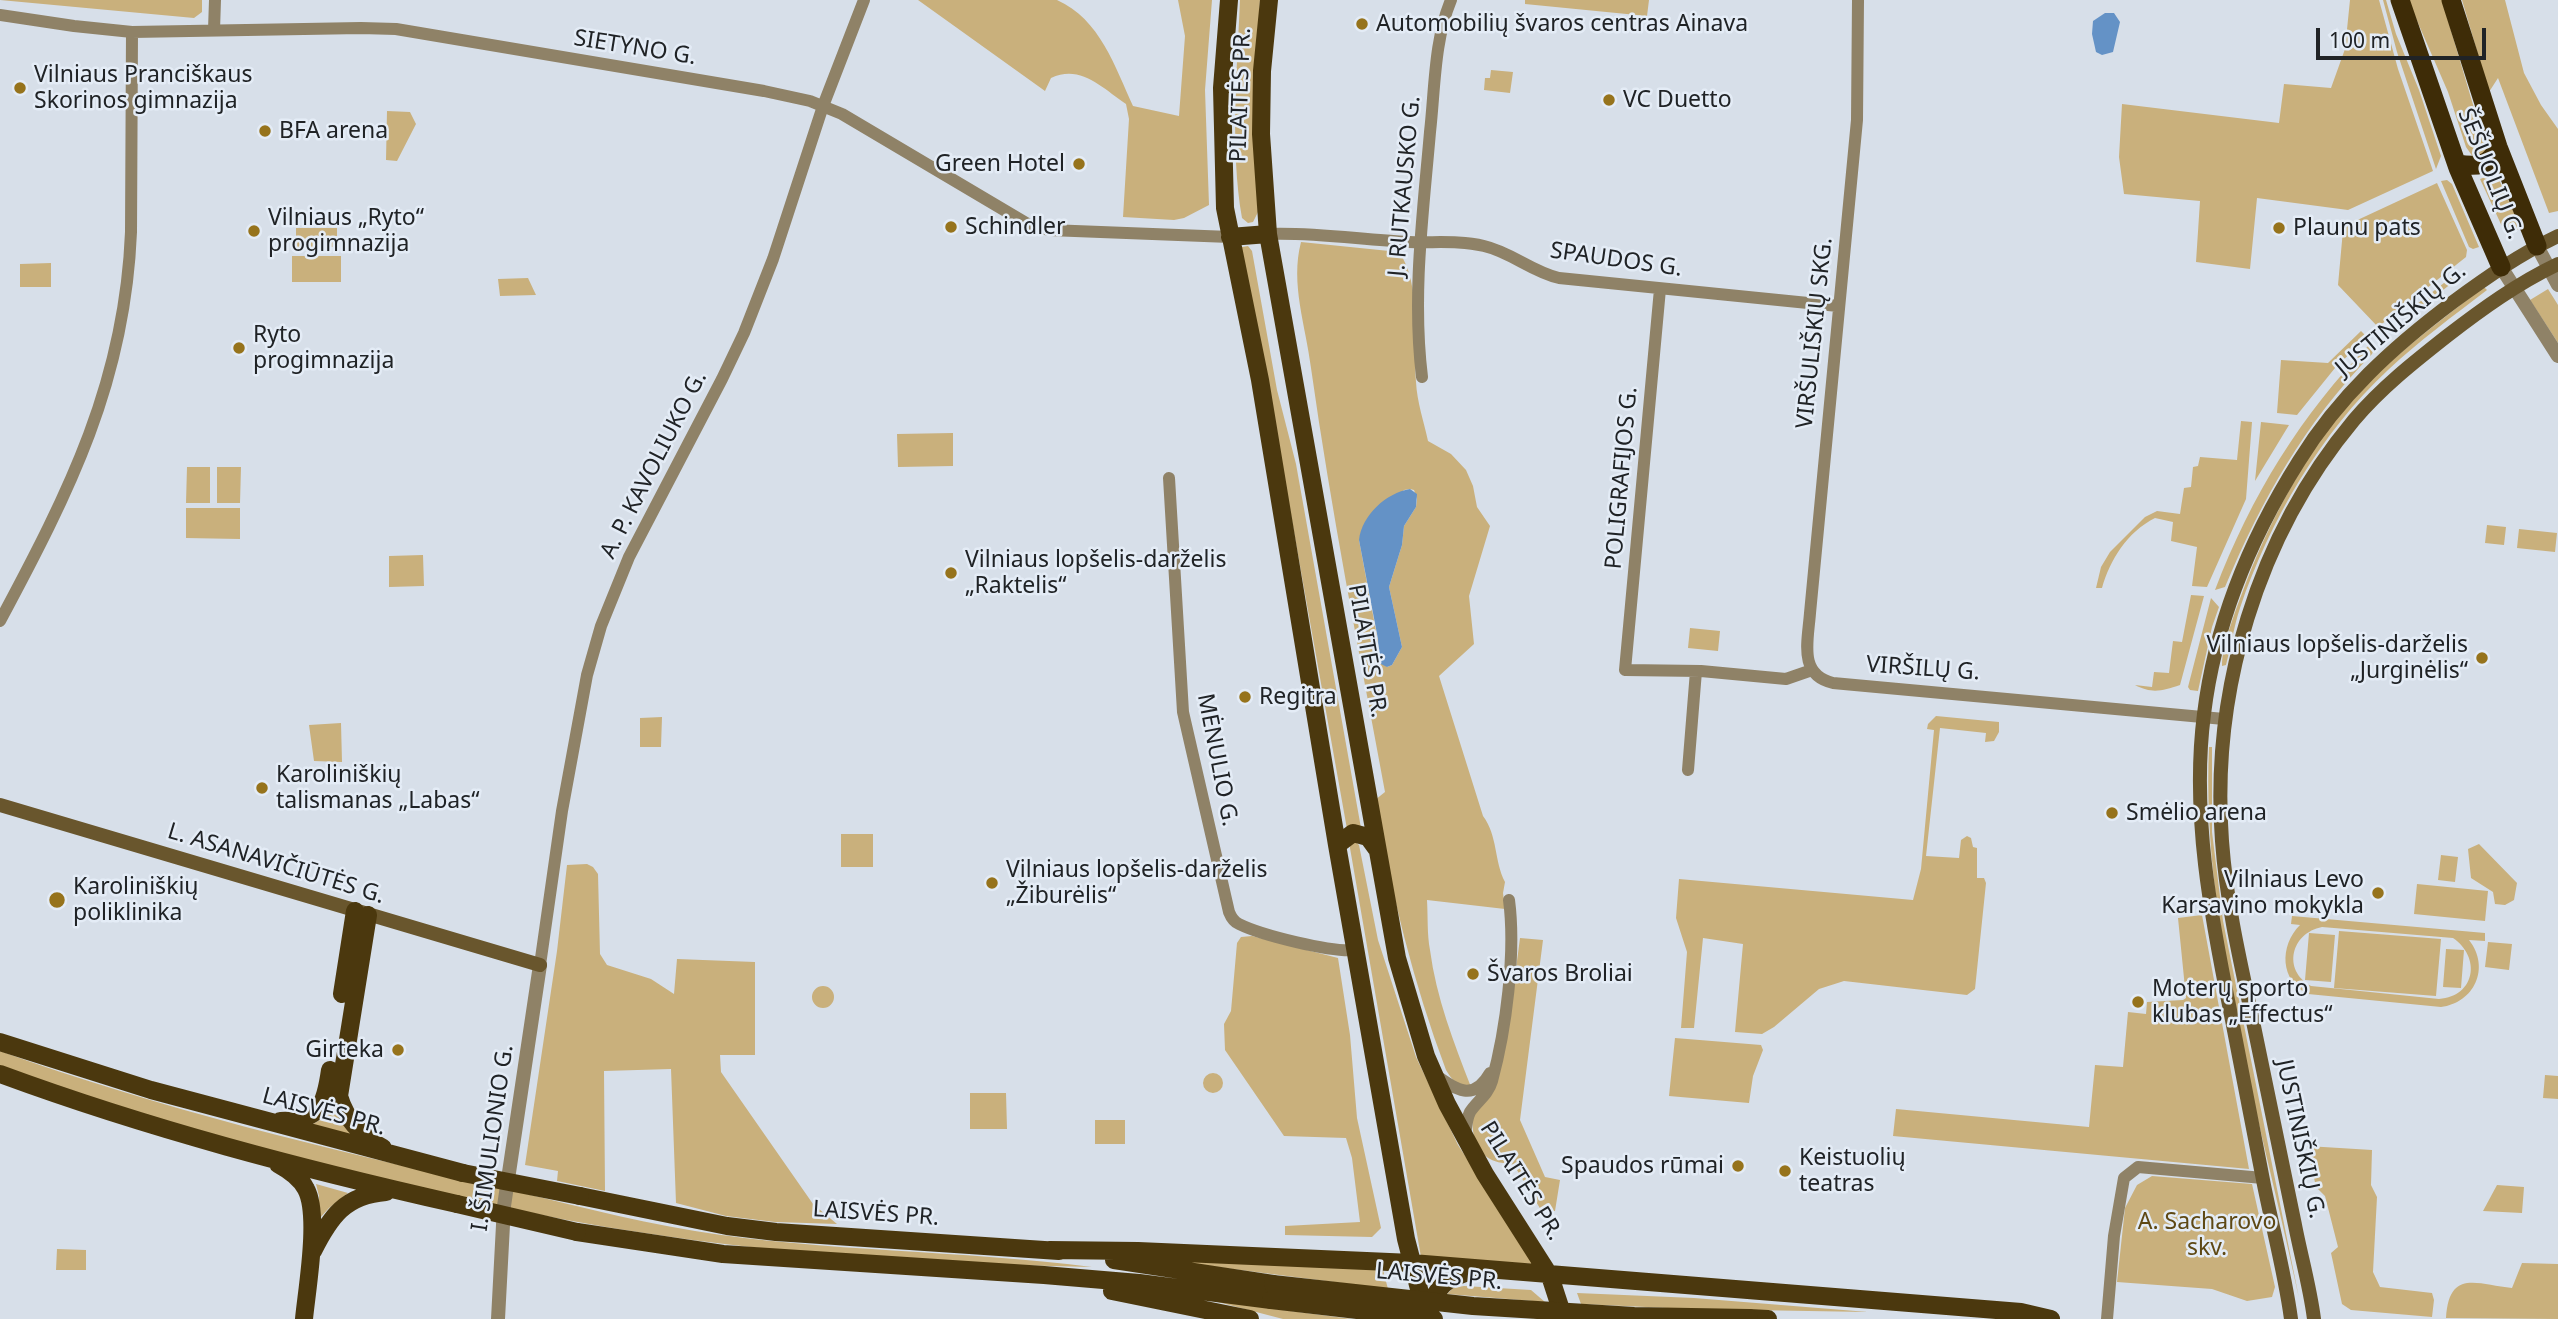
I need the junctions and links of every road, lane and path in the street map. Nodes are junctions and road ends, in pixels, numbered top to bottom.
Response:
1 (215, 0) edge
2 (864, 0) edge
3 (1229, 0) edge
4 (1269, 0) edge
5 (1451, 0) edge
6 (1858, 0) edge
7 (2400, 0) edge
8 (2451, 0) edge
9 (0, 15) edge
10 (214, 30) junction
11 (132, 32) junction
12 (823, 106) junction
13 (2498, 147) junction
14 (2457, 164) junction
15 (1268, 234) junction
16 (2558, 236) edge
17 (1230, 237) junction
18 (1420, 242) junction
19 (2538, 246) junction
20 (2553, 266) edge
21 (2501, 267) junction
22 (2558, 285) edge
23 (2513, 288) junction
24 (1660, 289) junction
25 (1838, 306) junction
26 (2558, 356) edge
27 (1422, 377) dead end
28 (1170, 478) dead end
29 (0, 621) edge
30 (1811, 670) junction
31 (1696, 671) junction
32 (2203, 716) junction
33 (2224, 719) junction
34 (1688, 770) dead end
35 (0, 805) edge
36 (1337, 845) junction
37 (1376, 848) junction
38 (1509, 900) dead end
39 (362, 913) junction
40 (1356, 950) junction
41 (540, 965) junction
42 (0, 1042) edge
43 (1496, 1064) junction
44 (1433, 1073) junction
45 (0, 1074) edge
46 (262, 1121) junction
47 (1465, 1139) junction
48 (265, 1157) junction
49 (401, 1158) junction
50 (2263, 1178) junction
51 (399, 1191) junction
52 (1048, 1250) junction
53 (311, 1255) junction
54 (1412, 1263) junction
55 (1480, 1270) junction
56 (1044, 1275) junction
57 (1550, 1276) junction
58 (1272, 1292) junction
59 (1562, 1314) edge
60 (1429, 1317) edge
61 (1749, 1318) edge
62 (303, 1319) edge
63 (498, 1319) edge
64 (1250, 1319) edge
65 (1768, 1319) edge
66 (2051, 1319) edge
67 (2106, 1319) edge
68 (2291, 1319) edge
69 (2314, 1319) edge

1 - 10 street
2 - 12 street, A. P. KAVOLIUKO G.
3 - 17 main road, PILAITĖS PR.
4 - 15 main road, PILAITĖS PR.
5 - 18 street, J. RUTKAUSKO G.
6 - 25 street, VIRŠULIŠKIŲ SKG.
7 - 14 highway, ŠEŠUOLIŲ G.
8 - 13 highway, ŠEŠUOLIŲ G.
9 - 11 street, SIETYNO G.
10 - 11 street, SIETYNO G.
10 - 12 street, SIETYNO G.
11 - 29 street
12 - 17 street, SIETYNO G.
12 - 41 street, A. P. KAVOLIUKO G.
13 - 14 highway
13 - 19 highway, ŠEŠUOLIŲ G.
14 - 21 highway, ŠEŠUOLIŲ G.
15 - 17 main road
15 - 18 street, SPAUDOS G.
15 - 37 main road, PILAITĖS PR.
16 - 19 main road, JUSTINIŠKIŲ G.
17 - 36 main road, PILAITĖS PR.
18 - 24 street, SPAUDOS G.
18 - 27 street, J. RUTKAUSKO G.
19 - 20 street, ŠEŠUOLIŲ G.
19 - 21 main road, JUSTINIŠKIŲ G.
20 - 22 street, ŠEŠUOLIŲ G.
20 - 23 main road, JUSTINIŠKIŲ G.
21 - 23 street, ŠEŠUOLIŲ G.
21 - 32 main road, JUSTINIŠKIŲ G.
23 - 26 street, ŠEŠUOLIŲ G.
23 - 33 main road, JUSTINIŠKIŲ G.
24 - 25 street, SPAUDOS G.
24 - 31 street, POLIGRAFIJOS G.
25 - 30 street, VIRŠULIŠKIŲ SKG.
28 - 40 street, MĖNULIO G.
30 - 31 street
30 - 32 street, VIRŠILŲ G.
31 - 34 street
32 - 33 street, VIRŠILŲ G.
32 - 50 main road, JUSTINIŠKIŲ G.
33 - 69 main road, JUSTINIŠKIŲ G.
35 - 39 main road, L. ASANAVIČIŪTĖS G.
36 - 37 main road
36 - 40 main road, PILAITĖS PR.
37 - 44 main road, PILAITĖS PR.
38 - 43 street
39 - 41 main road, L. ASANAVIČIŪTĖS G.
39 - 46 main road
39 - 49 main road
40 - 54 main road, PILAITĖS PR.
41 - 63 street, I. ŠIMULIONIO G.
42 - 46 main road, LAISVĖS PR.
43 - 44 street
43 - 47 street
44 - 47 main road, PILAITĖS PR.
45 - 48 main road, LAISVĖS PR.
46 - 49 main road, LAISVĖS PR.
47 - 57 main road, PILAITĖS PR.
48 - 51 main road, LAISVĖS PR.
48 - 53 main road
49 - 52 main road, LAISVĖS PR., bridge
50 - 67 street
50 - 68 main road, JUSTINIŠKIŲ G.
51 - 53 main road
51 - 56 main road, LAISVĖS PR., bridge
52 - 54 main road
52 - 58 main road, LAISVĖS PR.
53 - 62 main road
54 - 55 main road
54 - 60 main road, PILAITĖS PR.
55 - 57 main road
55 - 60 main road
56 - 58 main road, LAISVĖS PR.
56 - 64 main road, LAISVĖS PR.
57 - 59 main road, PILAITĖS PR.
57 - 66 main road
58 - 60 main road, LAISVĖS PR., bridge
58 - 61 main road, LAISVĖS PR., bridge
61 - 65 main road, LAISVĖS PR.

